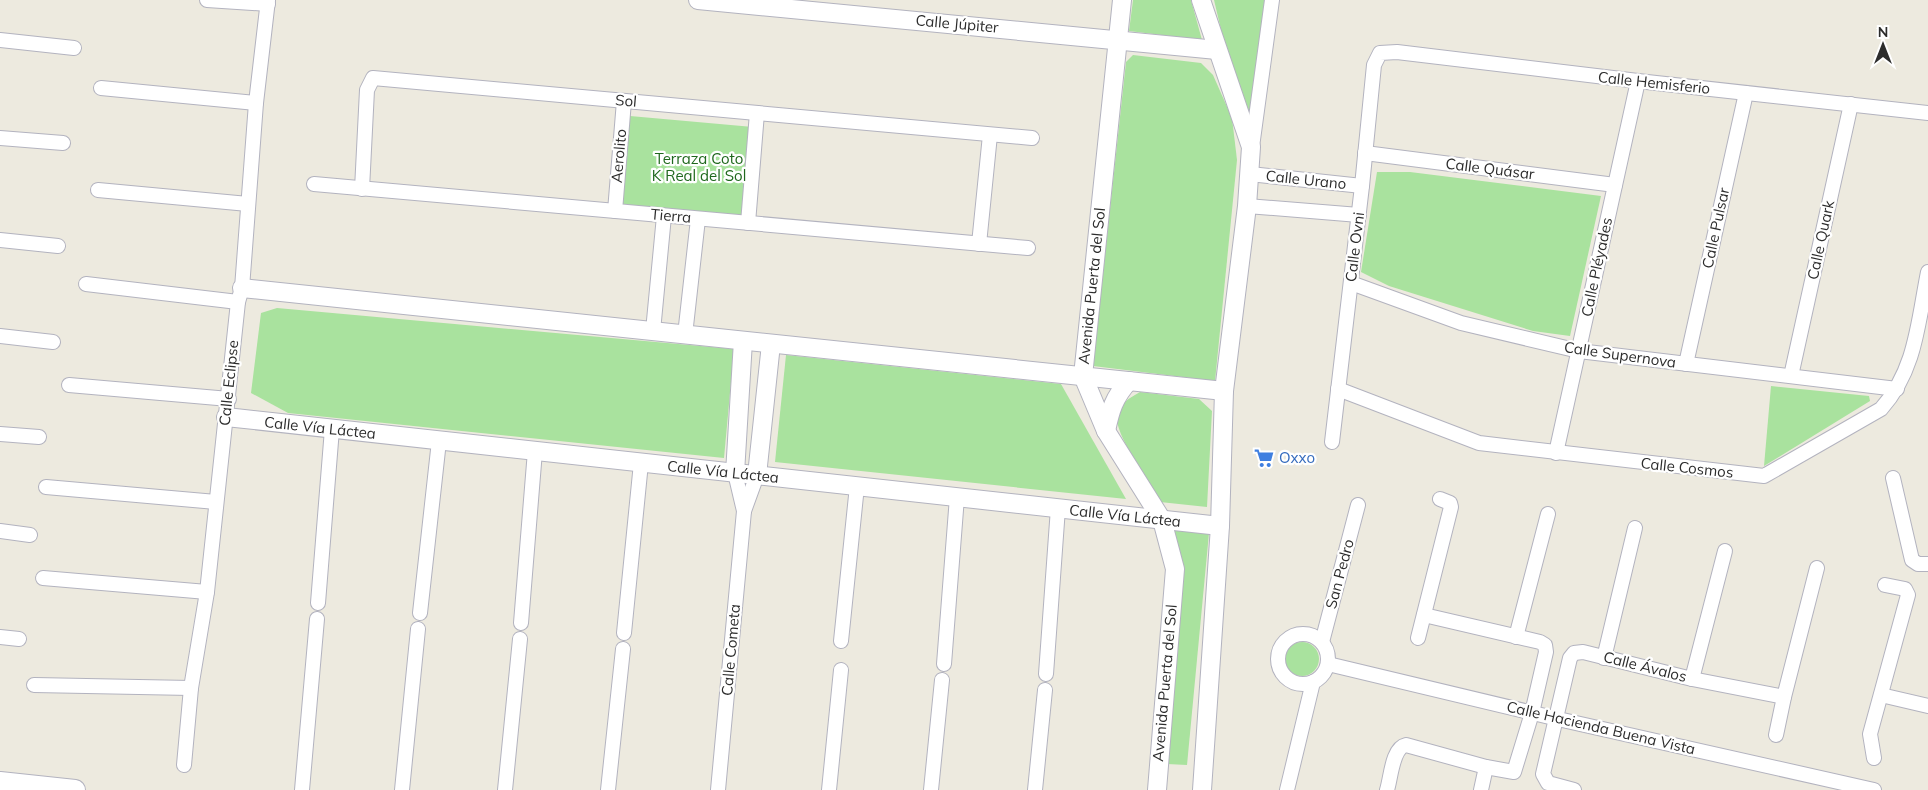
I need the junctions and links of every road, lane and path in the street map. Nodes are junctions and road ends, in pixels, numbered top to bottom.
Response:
1 (207, 0) edge
2 (698, 0) edge
3 (1122, 0) edge
4 (1201, 0) edge
5 (1272, 0) edge
6 (268, 2) edge
7 (1117, 39) junction
8 (0, 40) edge
9 (74, 48) dead end
10 (1217, 50) junction
11 (1380, 54) joint
12 (1638, 81) junction
13 (101, 88) dead end
14 (1746, 93) junction
15 (624, 101) junction
16 (256, 103) junction
17 (1851, 104) junction
18 (1928, 112) edge
19 (757, 113) junction
20 (990, 135) junction
21 (0, 138) edge
22 (1032, 138) dead end
23 (63, 143) dead end
24 (1252, 147) junction
25 (1365, 153) junction
26 (1250, 174) junction
27 (314, 184) dead end
28 (1615, 185) junction
29 (1362, 186) junction
30 (362, 188) junction
31 (98, 190) dead end
32 (248, 204) junction
33 (1247, 206) junction
34 (615, 211) junction
35 (1359, 215) junction
36 (664, 216) junction
37 (698, 219) junction
38 (748, 224) junction
39 (0, 240) edge
40 (979, 244) junction
41 (58, 246) dead end
42 (1028, 248) dead end
43 (1928, 272) edge
44 (1351, 283) junction
45 (86, 284) dead end
46 (240, 295) junction
47 (653, 331) junction
48 (685, 335) junction
49 (0, 336) edge
50 (743, 341) junction
51 (54, 342) dead end
52 (771, 344) junction
53 (1579, 351) junction
54 (1686, 364) junction
55 (1083, 376) junction
56 (1791, 376) junction
57 (1129, 381) junction
58 (69, 385) dead end
59 (1338, 389) junction
60 (1897, 389) junction
61 (1224, 391) junction
62 (229, 399) junction
63 (226, 417) junction
64 (332, 429) junction
65 (1106, 431) junction
66 (0, 434) edge
67 (39, 437) dead end
68 (439, 441) junction
69 (1332, 442) dead end
70 (535, 451) junction
71 (1556, 453) junction
72 (641, 463) junction
73 (735, 473) junction
74 (757, 475) junction
75 (1893, 478) dead end
76 (857, 486) junction
77 (46, 488) dead end
78 (957, 497) junction
79 (1440, 499) dead end
80 (216, 502) junction
81 (1358, 505) dead end
82 (1058, 508) junction
83 (744, 511) junction
84 (1548, 514) dead end
85 (1162, 520) junction
86 (1220, 526) junction
87 (1636, 528) dead end
88 (0, 531) edge
89 (30, 534) dead end
90 (1725, 551) dead end
91 (1928, 564) edge
92 (1817, 568) dead end
93 (43, 578) dead end
94 (1886, 585) dead end
95 (207, 592) junction
96 (318, 603) dead end
97 (420, 613) dead end
98 (1424, 614) junction
99 (317, 619) dead end
100 (521, 622) dead end
101 (418, 629) dead end
102 (624, 633) dead end
103 (0, 637) edge
104 (1516, 637) junction
105 (1418, 638) dead end
106 (19, 639) dead end
107 (520, 639) dead end
108 (841, 641) dead end
109 (1322, 642) junction
110 (623, 649) dead end
111 (1604, 658) junction
112 (944, 664) dead end
113 (1328, 664) junction
114 (841, 670) dead end
115 (1046, 674) dead end
116 (1692, 679) junction
117 (942, 680) dead end
118 (1313, 682) junction
119 (34, 685) dead end
120 (191, 688) junction
121 (1045, 690) dead end
122 (1881, 695) junction
123 (1784, 697) junction
124 (1928, 706) edge
125 (1532, 713) junction
126 (1558, 719) junction
127 (1776, 735) dead end
128 (1874, 758) dead end
129 (184, 765) dead end
130 (1486, 767) junction
131 (0, 782) edge
132 (75, 790) edge
133 (302, 790) edge
134 (402, 790) edge
135 (505, 790) edge
136 (608, 790) edge
137 (718, 790) edge
138 (829, 790) edge
139 (930, 790) edge
140 (1035, 790) edge
141 (1157, 790) edge
142 (1202, 790) edge
143 (1287, 790) edge
144 (1388, 790) edge
145 (1481, 790) edge
146 (1573, 790) edge
147 (1874, 790) edge

1 - 6 street
2 - 7 street, Calle Júpiter
3 - 7 street, Avenida Puerta del Sol
4 - 10 street
5 - 24 street
6 - 16 street, Calle Eclipse
7 - 10 street, Calle Júpiter
7 - 55 street, Avenida Puerta del Sol
8 - 9 street
10 - 24 street
11 - 12 street, Calle Hemisferio
11 - 25 street, Calle Ovni
12 - 14 street, Calle Hemisferio
12 - 28 street, Calle Pléyades
13 - 16 street
14 - 17 street, Calle Hemisferio
14 - 54 street, Calle Pulsar
15 - 19 street, Sol
15 - 30 street, Sol
15 - 34 street, Aerolito
16 - 32 street, Calle Eclipse
17 - 18 street, Calle Hemisferio
17 - 56 street, Calle Quark
19 - 20 street, Sol
19 - 38 street
20 - 22 street, Sol
20 - 40 street
21 - 23 street
24 - 26 street
25 - 28 street, Calle Quásar
25 - 29 street, Calle Ovni
26 - 29 street, Calle Urano
26 - 33 street
27 - 30 street, Tierra
28 - 53 street, Calle Pléyades
29 - 35 street, Calle Ovni
30 - 34 street, Tierra
31 - 32 street
32 - 46 street, Calle Eclipse
33 - 35 street, Calle Urano
33 - 61 street
34 - 36 street, Tierra
35 - 44 street, Calle Ovni
36 - 37 street, Tierra
36 - 47 street
37 - 38 street, Tierra
37 - 48 street
38 - 40 street, Tierra
39 - 41 street
40 - 42 street, Tierra
43 - 60 street, Calle Cosmos
44 - 53 street, Calle Supernova
44 - 59 street, Calle Ovni
45 - 46 street
46 - 47 street
46 - 62 street, Calle Eclipse
47 - 48 street
48 - 50 street
49 - 51 street
50 - 52 street
50 - 73 street, Calle Cometa
52 - 55 street
52 - 74 street, Calle Cometa
53 - 54 street, Calle Supernova
53 - 71 street, Calle Pléyades
54 - 56 street, Calle Supernova
55 - 57 street
55 - 65 street, Avenida Puerta del Sol
56 - 60 street, Calle Supernova
57 - 61 street
57 - 65 street
58 - 62 street
59 - 69 street, Calle Ovni
59 - 71 street, Calle Cosmos
60 - 71 street, Calle Cosmos
61 - 86 street
62 - 63 street, Calle Eclipse
63 - 64 street, Calle Vía Láctea
63 - 80 street, Calle Eclipse
64 - 68 street, Calle Vía Láctea
64 - 96 street
65 - 85 street, Avenida Puerta del Sol
66 - 67 street
68 - 70 street, Calle Vía Láctea
68 - 97 street
70 - 72 street, Calle Vía Láctea
70 - 100 street
72 - 73 street, Calle Vía Láctea
72 - 102 street
73 - 74 street, Calle Vía Láctea
73 - 83 street, Calle Cometa
74 - 76 street, Calle Vía Láctea
74 - 83 street, Calle Cometa
75 - 91 street
76 - 78 street, Calle Vía Láctea
76 - 108 street
77 - 80 street
78 - 82 street, Calle Vía Láctea
78 - 112 street
79 - 98 street
80 - 95 street, Calle Eclipse
81 - 109 street, San Pedro
82 - 85 street, Calle Vía Láctea
82 - 115 street
83 - 137 street, Calle Cometa
84 - 104 street
85 - 86 street, Calle Vía Láctea
85 - 141 street, Avenida Puerta del Sol
86 - 142 street
87 - 111 street
88 - 89 street
90 - 116 street
92 - 123 street
93 - 95 street
94 - 122 street
95 - 120 street, Calle Eclipse
98 - 104 street
98 - 105 street
99 - 133 street
101 - 134 street
103 - 106 street
104 - 125 street
107 - 135 street
109 - 113 street
109 - 118 street
110 - 136 street
111 - 116 street, Calle Ávalos
111 - 126 street, Calle Ávalos
113 - 118 street
113 - 125 street, Calle Hacienda Buena Vista
114 - 138 street
116 - 123 street, Calle Ávalos
117 - 139 street
118 - 143 street
119 - 120 street
120 - 129 street, Calle Eclipse
121 - 140 street
122 - 124 street
122 - 128 street
123 - 127 street
125 - 126 street, Calle Hacienda Buena Vista
125 - 130 street
126 - 146 street
126 - 147 street, Calle Hacienda Buena Vista
130 - 144 street
130 - 145 street
131 - 132 main road

